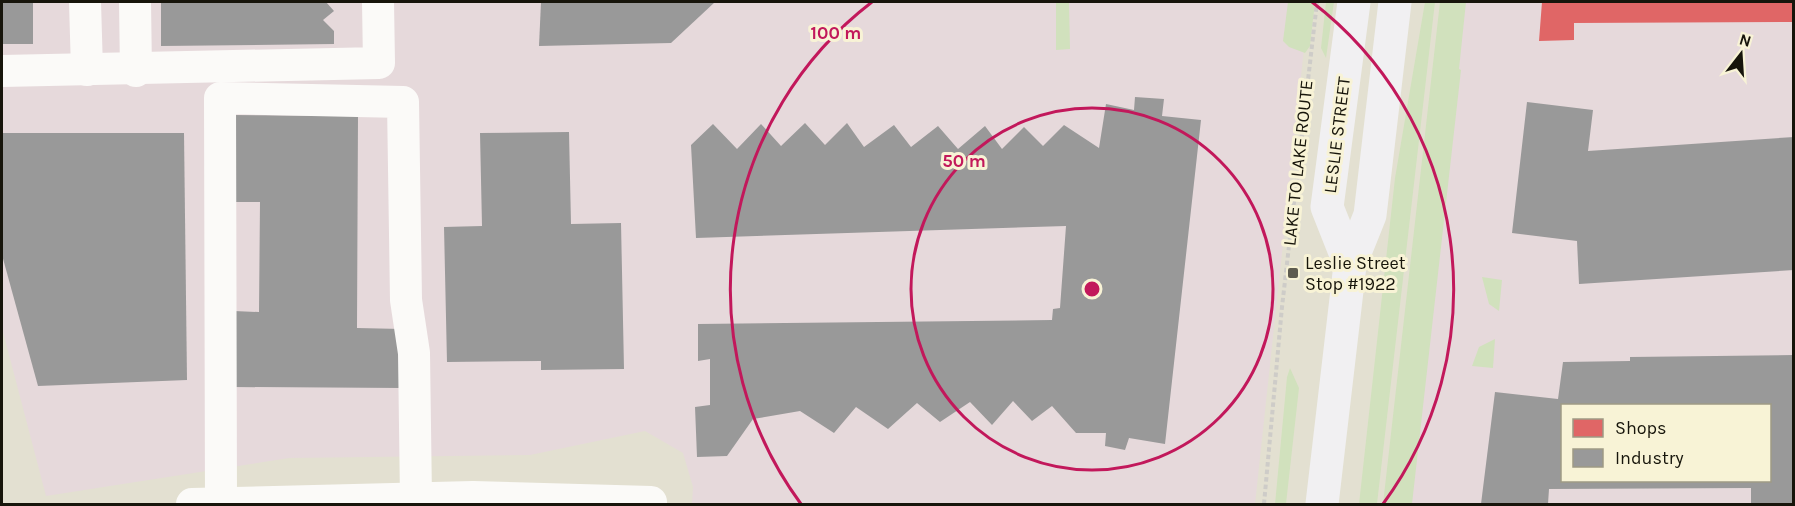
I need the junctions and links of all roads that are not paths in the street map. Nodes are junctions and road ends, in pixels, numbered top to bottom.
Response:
1 (85, 2) edge
2 (135, 2) edge
3 (378, 2) edge
4 (1354, 2) edge
5 (1395, 2) edge
6 (87, 69) junction
7 (136, 70) junction
8 (2, 71) edge
9 (1350, 265) junction
10 (416, 499) junction
11 (651, 502) dead end
12 (207, 503) edge
13 (590, 503) edge
14 (1322, 504) edge

1 - 6 street
2 - 7 street
3 - 7 street
4 - 9 main road, LESLIE STREET
5 - 9 main road, LESLIE STREET
6 - 7 street
6 - 8 street
9 - 14 main road, LESLIE STREET
10 - 12 street
10 - 12 street
10 - 13 street
11 - 13 street

